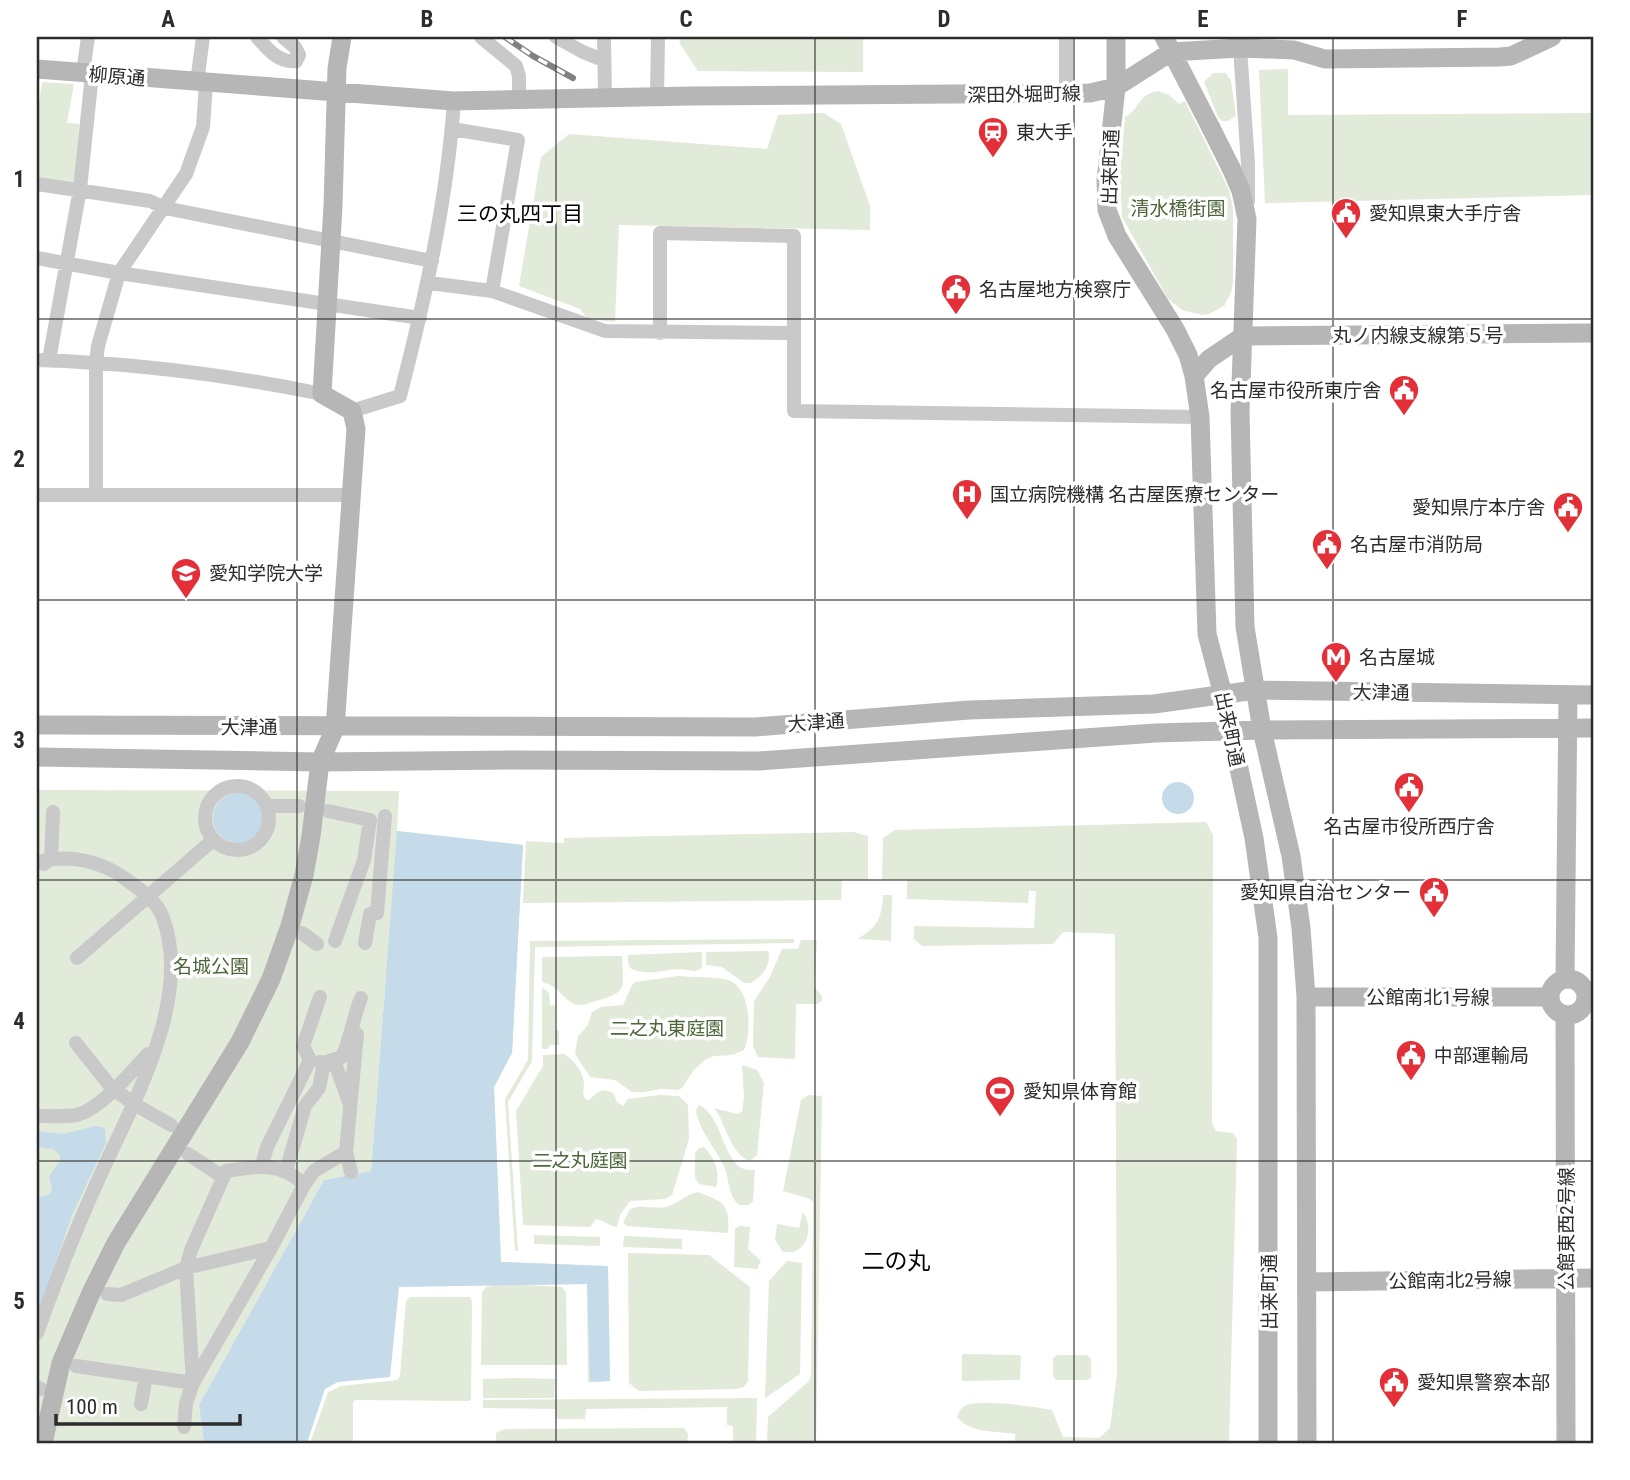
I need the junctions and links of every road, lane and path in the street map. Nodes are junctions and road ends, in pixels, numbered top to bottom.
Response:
1 (88, 37) edge
2 (203, 37) edge
3 (257, 37) edge
4 (283, 37) edge
5 (342, 37) edge
6 (481, 37) edge
7 (556, 37) edge
8 (604, 37) edge
9 (658, 37) edge
10 (1066, 37) edge
11 (1116, 37) edge
12 (1552, 37) edge
13 (1167, 44) edge
14 (1240, 48) junction
15 (603, 60) junction
16 (286, 62) junction
17 (37, 69) edge
18 (88, 73) junction
19 (202, 83) junction
20 (276, 87) junction
21 (1116, 87) junction
22 (338, 92) junction
23 (1066, 93) junction
24 (657, 97) junction
25 (605, 98) junction
26 (519, 99) junction
27 (454, 100) junction
28 (452, 129) junction
29 (1240, 166) junction
30 (37, 184) edge
31 (80, 189) junction
32 (165, 208) junction
33 (331, 241) junction
34 (37, 258) edge
35 (432, 261) junction
36 (66, 262) junction
37 (119, 273) junction
38 (429, 283) junction
39 (492, 291) junction
40 (327, 304) junction
41 (420, 318) junction
42 (660, 333) junction
43 (793, 333) junction
44 (1593, 333) edge
45 (1242, 336) junction
46 (43, 360) edge
47 (96, 363) junction
48 (1194, 376) junction
49 (322, 394) junction
50 (352, 411) junction
51 (1200, 417) junction
52 (37, 495) edge
53 (96, 495) junction
54 (352, 495) junction
55 (1255, 690) junction
56 (1223, 695) junction
57 (1568, 695) junction
58 (1593, 695) edge
59 (37, 725) edge
60 (335, 728) junction
61 (1567, 728) junction
62 (1593, 728) edge
63 (1262, 730) junction
64 (1230, 731) junction
65 (37, 757) edge
66 (320, 762) junction
67 (268, 806) junction
68 (299, 806) dead end
69 (328, 811) dead end
70 (53, 812) dead end
71 (384, 817) junction
72 (213, 840) junction
73 (44, 860) edge
74 (37, 870) edge
75 (148, 895) junction
76 (302, 933) dead end
77 (335, 941) dead end
78 (365, 943) dead end
79 (317, 944) dead end
80 (77, 958) dead end
81 (1565, 979) junction
82 (320, 997) dead end
83 (1306, 997) junction
84 (1550, 997) junction
85 (1590, 997) edge
86 (1565, 1015) junction
87 (76, 1043) dead end
88 (156, 1045) junction
89 (317, 1061) junction
90 (114, 1089) junction
91 (134, 1104) junction
92 (350, 1106) junction
93 (37, 1116) edge
94 (171, 1125) dead end
95 (346, 1152) junction
96 (188, 1154) dead end
97 (262, 1165) junction
98 (286, 1171) junction
99 (351, 1172) dead end
100 (223, 1177) junction
101 (304, 1185) junction
102 (271, 1248) junction
103 (186, 1268) junction
104 (1567, 1278) junction
105 (1593, 1278) edge
106 (1307, 1282) junction
107 (107, 1294) dead end
108 (37, 1333) edge
109 (76, 1366) dead end
110 (146, 1376) junction
111 (193, 1383) junction
112 (141, 1404) dead end
113 (184, 1427) dead end
114 (43, 1443) edge
115 (1268, 1443) edge
116 (1307, 1443) edge
117 (1566, 1443) edge

1 - 18 street
2 - 19 street
3 - 16 street
4 - 16 street
5 - 22 street
6 - 26 street
7 - 15 street
8 - 15 street
9 - 24 street
10 - 23 street
11 - 21 street, 出来町通
12 - 14 street, 深田外堀町線
13 - 14 street, 深田外堀町線
13 - 21 street, 深田外堀町線
13 - 29 street, 出来町通, bridge
14 - 29 street, bridge
15 - 25 street
16 - 20 street
17 - 18 street, 柳原通
18 - 19 street, 柳原通
18 - 31 street
19 - 20 street, 柳原通
19 - 32 street
20 - 22 street, 柳原通
21 - 23 street, 深田外堀町線
21 - 48 street, 出来町通
22 - 27 street, 柳原通
22 - 33 street
23 - 24 street, 深田外堀町線
24 - 25 street, 深田外堀町線
25 - 26 street, 深田外堀町線
26 - 27 street, 深田外堀町線
27 - 28 street
28 - 35 street
28 - 39 street
29 - 45 street, 出来町通
30 - 31 street
31 - 32 street
31 - 36 street
32 - 33 street
32 - 37 street
33 - 35 street
33 - 40 street
34 - 36 street
35 - 38 street
36 - 37 street
36 - 46 street
37 - 40 street
37 - 47 street
38 - 39 street
38 - 41 street
39 - 42 street
40 - 41 street
40 - 49 street
41 - 50 street
42 - 43 street
42 - 43 street
43 - 51 street
44 - 45 street, 丸ノ内線支線第５号
45 - 48 street
45 - 55 street, 出来町通
46 - 47 street
47 - 49 street
47 - 53 street
48 - 51 street, 出来町通
49 - 50 street
50 - 54 street
51 - 56 street, 出来町通
52 - 53 street
53 - 54 street
54 - 60 street
55 - 56 street, 大津通
55 - 57 street, 大津通
55 - 63 street, 出来町通
56 - 60 street, 大津通
56 - 64 street, 出来町通
57 - 58 street, 大津通
57 - 61 street
59 - 60 street, 大津通
60 - 66 street
61 - 62 street, 大津通
61 - 63 street, 大津通
61 - 81 street
63 - 64 street, 大津通
63 - 83 street, 出来町通
64 - 66 street, 大津通
64 - 115 street, 出来町通
65 - 66 street, 大津通
66 - 114 street
67 - 68 street
67 - 72 street
67 - 72 street
69 - 71 street
70 - 73 street
71 - 77 street
71 - 78 street
72 - 75 street
73 - 74 street
73 - 75 street
75 - 80 street
75 - 88 street
76 - 79 street
81 - 84 street
81 - 85 street
82 - 89 street
83 - 84 street, 公館南北1号線
83 - 106 street, 出来町通
84 - 86 street
85 - 86 street
86 - 104 street, 公館東西2号線
87 - 90 street
88 - 90 street
88 - 91 street
89 - 92 street
89 - 92 street
89 - 97 street
89 - 98 street
90 - 91 street
90 - 93 street
91 - 94 street
91 - 108 street
92 - 95 street
95 - 99 street
95 - 101 street
96 - 100 street
97 - 98 street
97 - 100 street
98 - 101 street
100 - 103 street
101 - 102 street
102 - 103 street
102 - 111 street
103 - 107 street
103 - 111 street
104 - 105 street, 公館南北2号線
104 - 106 street, 公館南北2号線
104 - 117 street, 公館東西2号線
106 - 116 street, 出来町通
109 - 110 street
110 - 111 street
110 - 112 street
111 - 113 street

